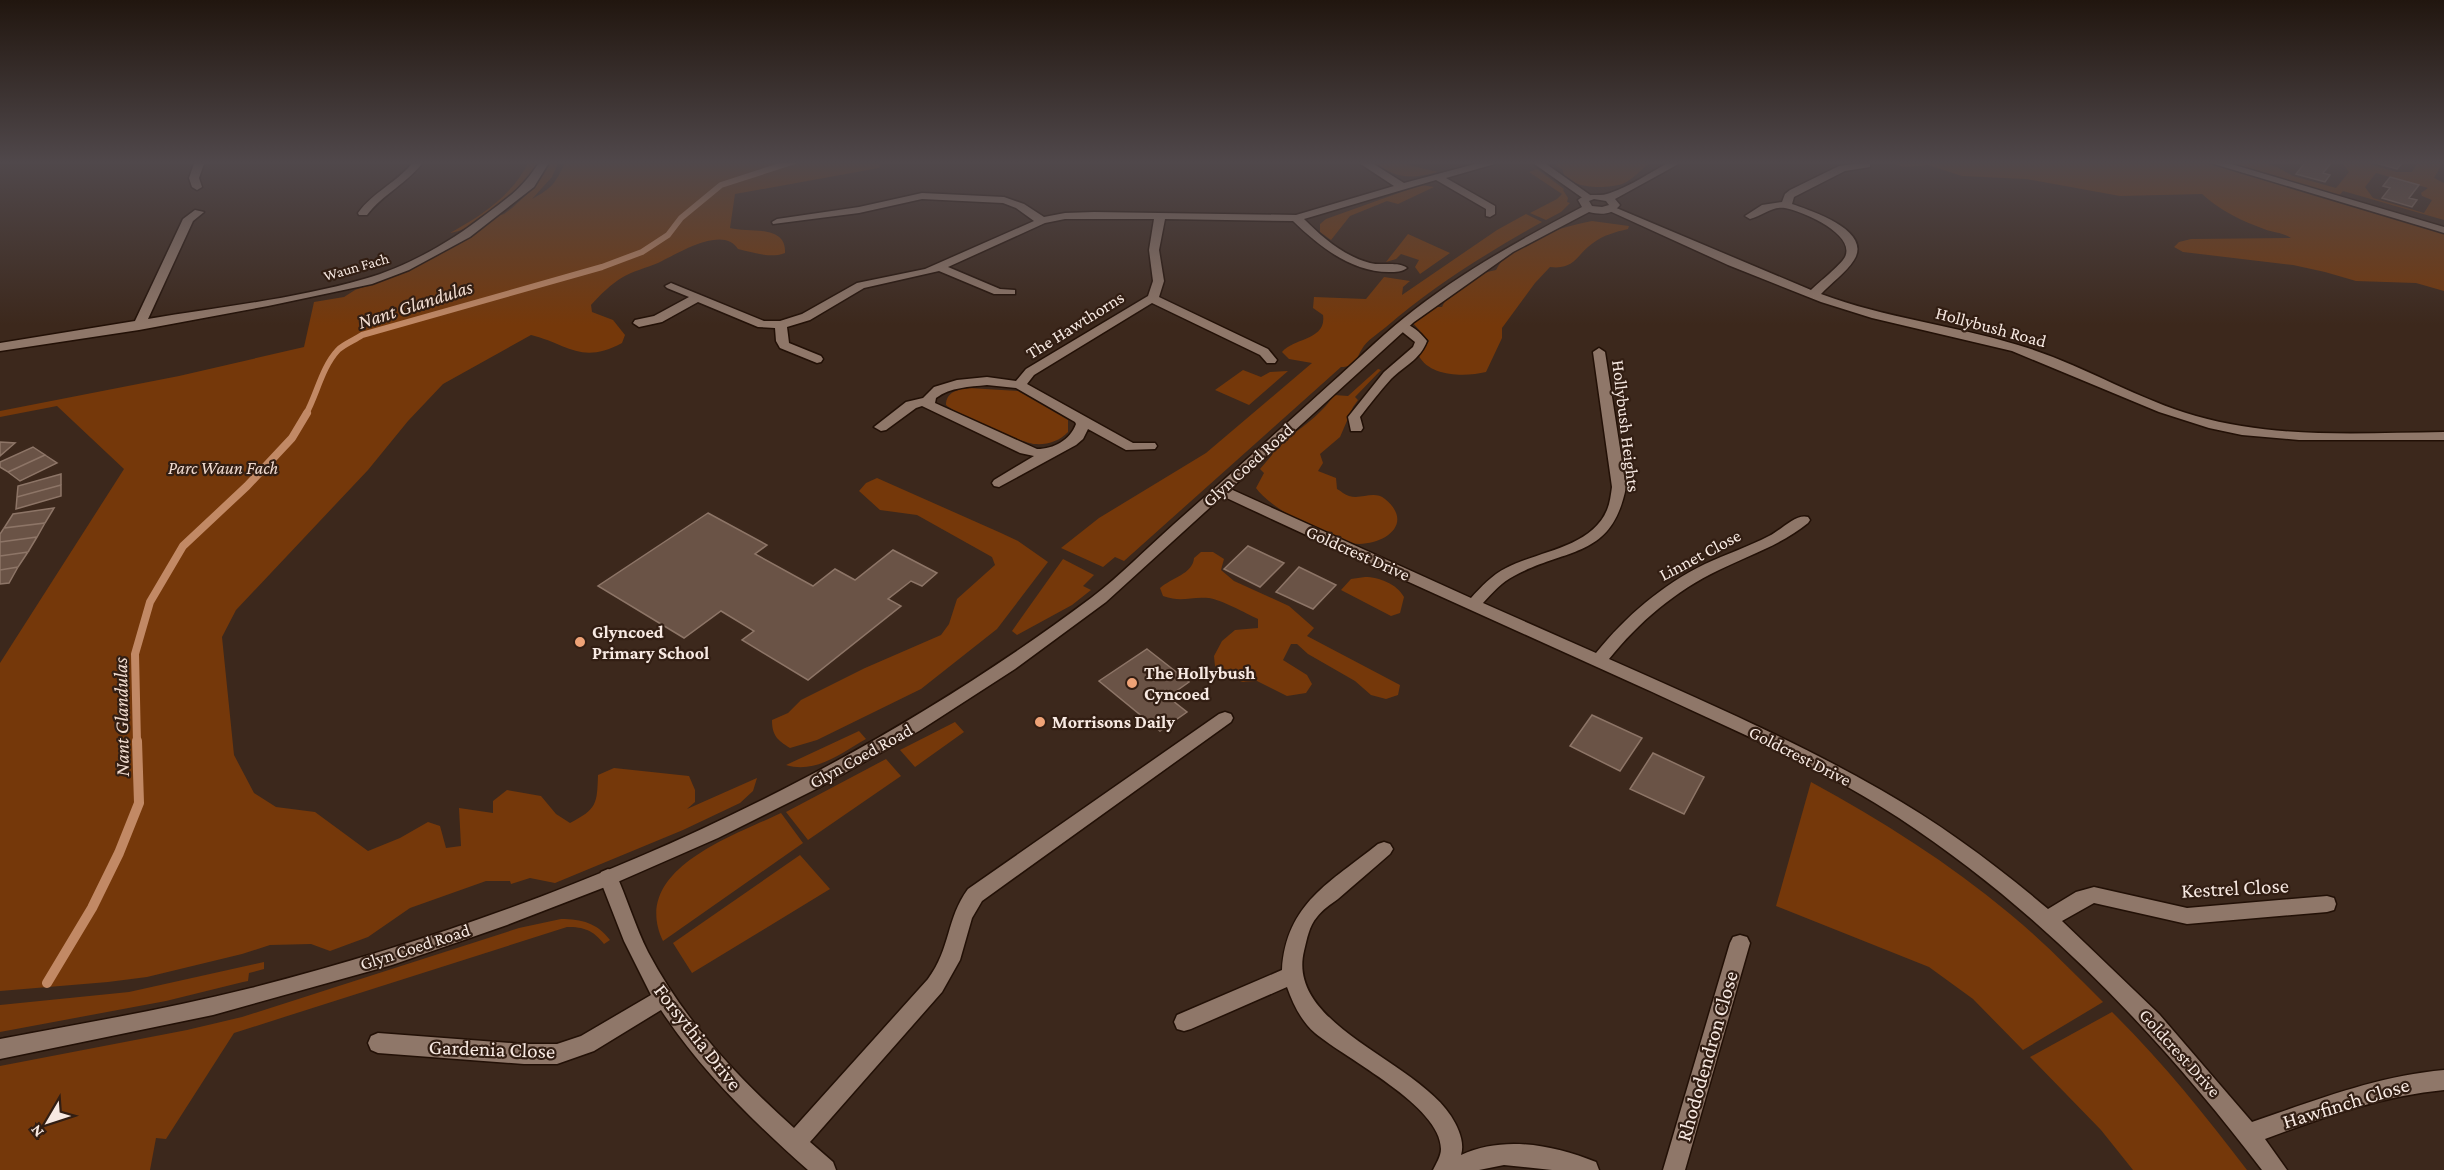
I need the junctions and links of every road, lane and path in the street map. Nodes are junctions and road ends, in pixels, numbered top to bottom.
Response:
1 (193, 216) edge
2 (493, 216) edge
3 (821, 216) edge
4 (1034, 216) edge
5 (1075, 216) edge
6 (1128, 216) edge
7 (1160, 216) junction
8 (1307, 216) edge
9 (1566, 216) edge
10 (1636, 216) edge
11 (1809, 216) edge
12 (2398, 216) edge
13 (1296, 218) junction
14 (1042, 221) junction
15 (777, 222) dead end
16 (2444, 230) edge
17 (940, 268) junction
18 (1401, 268) dead end
19 (671, 286) dead end
20 (1011, 292) dead end
21 (1813, 296) junction
22 (698, 297) junction
23 (1152, 297) junction
24 (639, 323) dead end
25 (782, 325) junction
26 (139, 326) junction
27 (1401, 326) junction
28 (0, 347) edge
29 (1599, 352) dead end
30 (817, 359) dead end
31 (1271, 360) dead end
32 (1019, 385) junction
33 (927, 401) junction
34 (1080, 419) junction
35 (881, 427) dead end
36 (1356, 428) dead end
37 (2444, 436) edge
38 (1150, 446) dead end
39 (1049, 453) junction
40 (999, 483) dead end
41 (1221, 490) junction
42 (1803, 520) dead end
43 (1474, 604) junction
44 (1599, 661) junction
45 (1225, 718) dead end
46 (1384, 849) dead end
47 (608, 877) junction
48 (2327, 904) dead end
49 (2047, 920) junction
50 (1740, 943) dead end
51 (1292, 975) junction
52 (664, 998) junction
53 (1184, 1022) dead end
54 (378, 1043) dead end
55 (0, 1049) edge
56 (2444, 1080) edge
57 (2249, 1134) junction
58 (795, 1143) junction
59 (825, 1170) edge
60 (1444, 1170) edge
61 (1456, 1170) edge
62 (1588, 1170) edge
63 (1674, 1170) edge
64 (2276, 1170) edge

1 - 26 street
2 - 26 street, Waun Fach
3 - 15 street
4 - 14 street
5 - 14 street
6 - 7 street
7 - 13 street
7 - 23 street, The Hawthorns
8 - 13 street
9 - 27 street, Glyn Coed Road
10 - 21 street, Hollybush Road
11 - 21 street
12 - 16 street
13 - 18 street
14 - 17 street
17 - 20 street
17 - 25 street
19 - 22 street
21 - 37 street, Hollybush Road
22 - 24 street
22 - 25 street
23 - 31 street, The Hawthorns
23 - 32 street, The Hawthorns
25 - 30 street
26 - 28 street, Waun Fach
27 - 36 street
27 - 41 street, Glyn Coed Road
29 - 43 street, Hollybush Heights
32 - 33 street, The Hawthorns
32 - 34 street, The Hawthorns
33 - 35 street, The Hawthorns
33 - 39 street
34 - 38 street, The Hawthorns
34 - 39 street
39 - 40 street
41 - 43 street, Goldcrest Drive
41 - 47 street, Glyn Coed Road
42 - 44 street, Linnet Close
43 - 44 street, Goldcrest Drive
44 - 49 street, Goldcrest Drive
45 - 58 street
46 - 51 street
47 - 52 street, Forsythia Drive
47 - 55 street, Glyn Coed Road
48 - 49 street, Kestrel Close
49 - 57 street, Goldcrest Drive
50 - 63 street, Rhododendron Close
51 - 53 street
51 - 60 street
52 - 54 street, Gardenia Close
52 - 58 street, Forsythia Drive
56 - 57 street, Hawfinch Close
57 - 64 street, Goldcrest Drive
58 - 59 street, Forsythia Drive
61 - 62 street

